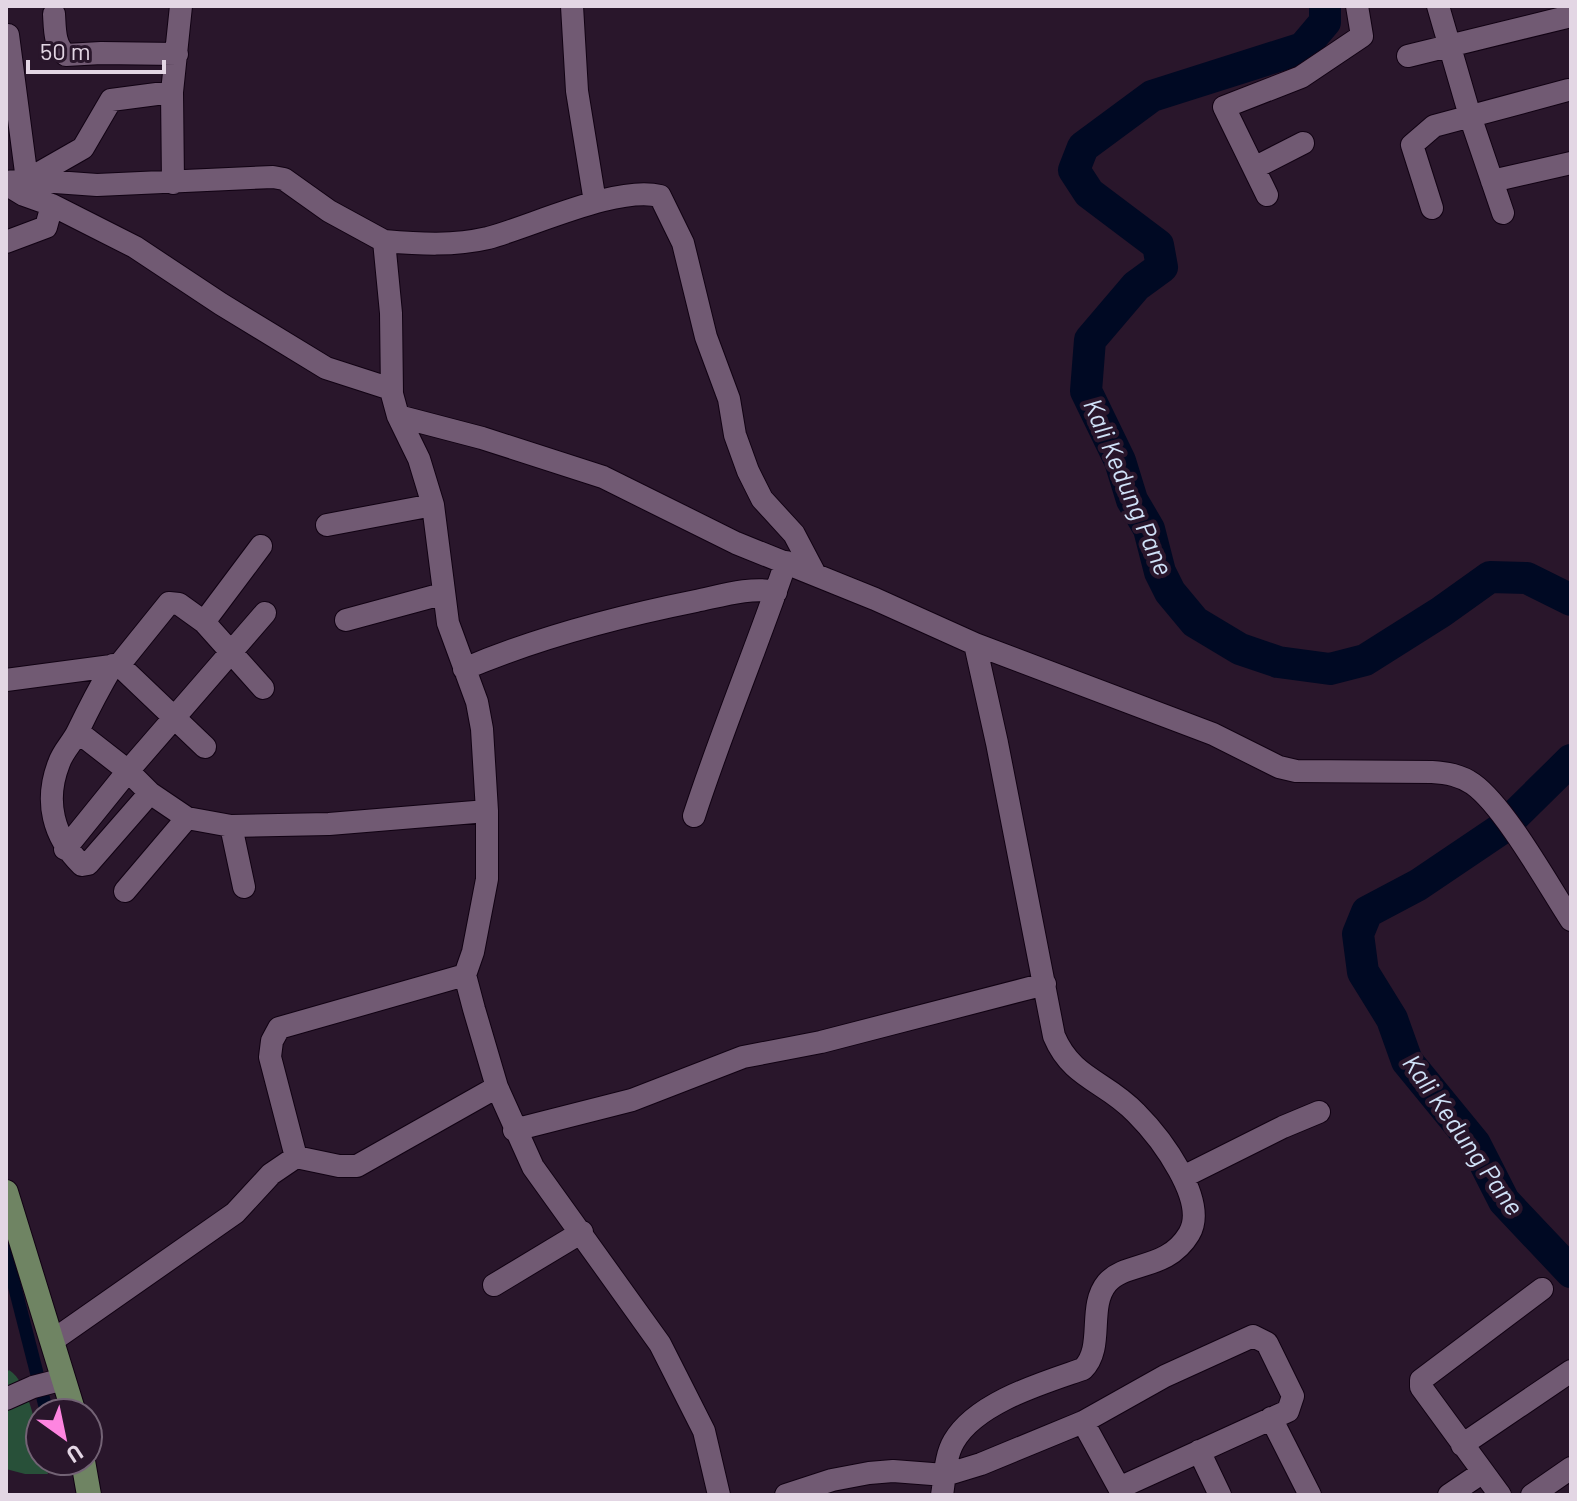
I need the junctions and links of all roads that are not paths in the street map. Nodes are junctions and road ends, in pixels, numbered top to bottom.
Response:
1 (181, 6) edge
2 (572, 6) edge
3 (1357, 6) edge
4 (1438, 6) edge
5 (1518, 6) edge
6 (54, 14) dead end
7 (1571, 16) edge
8 (1514, 30) junction
9 (8, 35) edge
10 (1449, 46) junction
11 (177, 54) junction
12 (1408, 56) dead end
13 (1568, 90) dead end
14 (172, 92) junction
15 (1470, 116) junction
16 (1303, 143) dead end
17 (1571, 163) edge
18 (1254, 168) junction
19 (1492, 181) junction
20 (13, 182) edge
21 (173, 183) junction
22 (1267, 195) dead end
23 (595, 202) junction
24 (52, 205) junction
25 (1432, 208) dead end
26 (1503, 213) dead end
27 (384, 241) junction
28 (6, 242) edge
29 (394, 402) junction
30 (433, 505) junction
31 (327, 525) dead end
32 (261, 546) dead end
33 (800, 568) junction
34 (776, 592) junction
35 (442, 594) junction
36 (265, 613) dead end
37 (346, 620) dead end
38 (204, 622) junction
39 (975, 644) junction
40 (230, 654) junction
41 (116, 665) junction
42 (464, 669) junction
43 (6, 680) edge
44 (263, 688) dead end
45 (175, 719) junction
46 (78, 732) junction
47 (205, 747) dead end
48 (128, 771) junction
49 (150, 793) junction
50 (487, 811) junction
51 (694, 816) dead end
52 (187, 818) junction
53 (231, 826) junction
54 (65, 849) junction
55 (244, 887) dead end
56 (125, 891) dead end
57 (1571, 920) edge
58 (465, 975) junction
59 (1045, 984) junction
60 (497, 1087) junction
61 (1319, 1112) dead end
62 (514, 1130) junction
63 (296, 1157) junction
64 (1183, 1177) junction
65 (6, 1192) edge
66 (582, 1232) junction
67 (494, 1285) dead end
68 (1542, 1289) dead end
69 (52, 1341) junction
70 (1571, 1371) edge
71 (49, 1383) junction
72 (61, 1397) edge
73 (6, 1399) edge
74 (1271, 1418) junction
75 (1083, 1422) junction
76 (1462, 1445) junction
77 (1199, 1451) junction
78 (1571, 1468) edge
79 (1483, 1472) junction
80 (943, 1485) edge
81 (1121, 1492) edge
82 (719, 1495) edge
83 (786, 1495) edge
84 (1220, 1495) edge
85 (1310, 1495) edge
86 (1449, 1495) edge
87 (1500, 1495) edge
88 (1532, 1495) edge

1 - 11 street
2 - 23 street
3 - 18 street
4 - 10 street
5 - 8 street
6 - 11 street
7 - 8 street
8 - 10 street
9 - 20 street
10 - 12 street
10 - 15 street
11 - 14 street
13 - 15 street
14 - 20 street
14 - 21 street
15 - 19 street
15 - 25 street
16 - 18 street
17 - 19 street
18 - 22 street
19 - 26 street
20 - 21 street
20 - 24 street
21 - 27 street
23 - 27 street
23 - 33 street
24 - 28 street
24 - 29 street
27 - 29 street
29 - 30 street
29 - 33 street
30 - 31 street
30 - 35 street
32 - 38 street
33 - 34 street
33 - 39 street
34 - 42 street
34 - 51 street
35 - 37 street
35 - 42 street
36 - 40 street
38 - 40 street
38 - 41 street
39 - 57 street
39 - 59 street
40 - 44 street
40 - 45 street
41 - 43 street
41 - 45 street
41 - 46 street
42 - 50 street
45 - 47 street
45 - 48 street
46 - 48 street
46 - 54 street
48 - 49 street
48 - 54 street
49 - 52 street
49 - 54 street
50 - 53 street
50 - 58 street
52 - 53 street
52 - 56 street
53 - 55 street
58 - 60 street
58 - 63 street
59 - 62 street
59 - 64 street
60 - 62 street
60 - 63 street
61 - 64 street
62 - 66 street
63 - 69 street
64 - 80 street
65 - 69 main road
66 - 67 street
66 - 82 street
68 - 76 street
69 - 71 main road
70 - 76 street
71 - 72 main road
71 - 73 street
74 - 75 street
74 - 77 street
74 - 85 street
75 - 80 street
75 - 81 street
76 - 79 street
77 - 81 street
77 - 84 street
78 - 88 street
79 - 86 street
79 - 87 street
80 - 83 street

